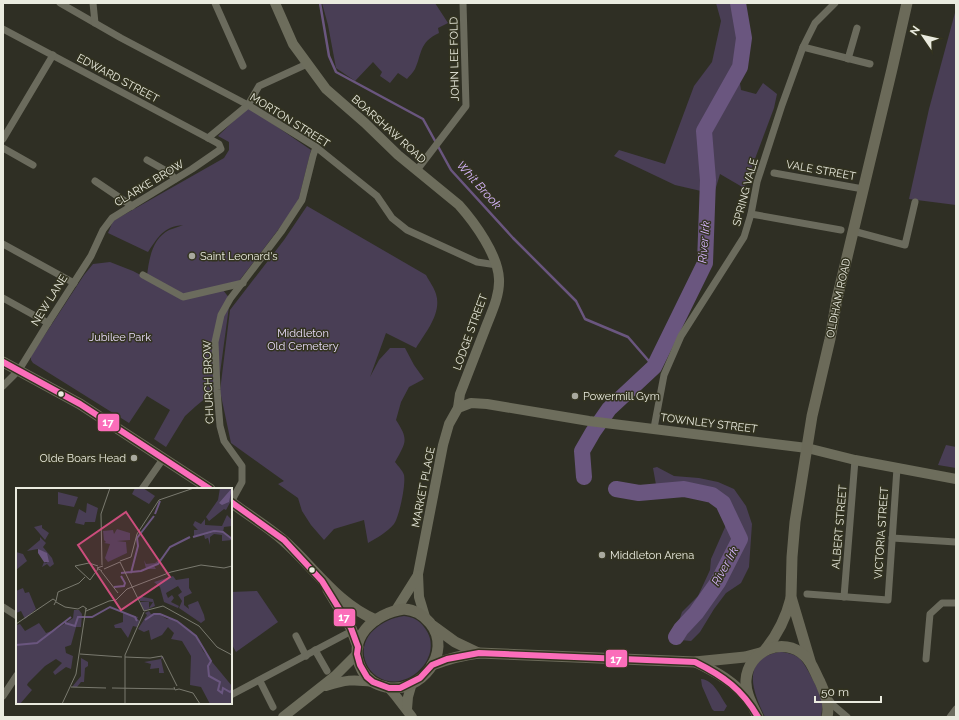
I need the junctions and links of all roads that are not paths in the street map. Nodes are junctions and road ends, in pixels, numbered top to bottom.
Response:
1 (60, 3) edge
2 (93, 3) edge
3 (215, 3) edge
4 (275, 3) edge
5 (464, 3) edge
6 (835, 3) edge
7 (907, 3) edge
8 (95, 23) junction
9 (3, 28) edge
10 (857, 28) dead end
11 (803, 47) junction
12 (53, 55) junction
13 (848, 59) junction
14 (307, 64) junction
15 (870, 64) dead end
16 (243, 66) dead end
17 (248, 105) junction
18 (4, 137) edge
19 (208, 138) junction
20 (316, 147) junction
21 (3, 148) edge
22 (220, 149) joint
23 (147, 160) dead end
24 (34, 165) dead end
25 (417, 170) junction
26 (774, 173) dead end
27 (176, 180) junction
28 (95, 181) dead end
29 (863, 188) junction
30 (915, 202) dead end
31 (132, 206) junction
32 (751, 214) junction
33 (841, 230) dead end
34 (853, 231) junction
35 (98, 242) joint
36 (3, 244) edge
37 (497, 264) junction
38 (143, 275) dead end
39 (74, 283) junction
40 (243, 283) junction
41 (3, 298) edge
42 (48, 323) junction
43 (3, 362) edge
44 (19, 370) junction
45 (3, 386) edge
46 (458, 408) junction
47 (654, 428) junction
48 (807, 448) junction
49 (163, 459) junction
50 (855, 460) junction
51 (897, 468) junction
52 (956, 479) edge
53 (143, 488) edge
54 (208, 488) edge
55 (232, 500) edge
56 (232, 503) edge
57 (892, 538) junction
58 (956, 542) edge
59 (418, 574) junction
60 (322, 581) junction
61 (807, 594) dead end
62 (791, 597) junction
63 (844, 597) junction
64 (956, 603) edge
65 (3, 607) edge
66 (396, 610) junction
67 (16, 615) edge
68 (425, 617) junction
69 (376, 620) junction
70 (432, 626) junction
71 (346, 634) dead end
72 (296, 636) dead end
73 (315, 650) junction
74 (358, 650) junction
75 (762, 652) junction
76 (479, 653) junction
77 (306, 656) junction
78 (926, 659) dead end
79 (810, 661) junction
80 (695, 662) junction
81 (432, 665) junction
82 (327, 670) dead end
83 (16, 676) edge
84 (260, 681) junction
85 (374, 682) junction
86 (412, 683) junction
87 (320, 688) junction
88 (389, 688) junction
89 (232, 695) edge
90 (3, 696) edge
91 (827, 697) junction
92 (273, 707) dead end
93 (956, 709) edge
94 (409, 713) edge
95 (756, 713) edge
96 (283, 717) edge
97 (827, 717) edge
98 (847, 717) edge
99 (950, 717) edge

1 - 8 street, MORTON STREET
2 - 8 street
3 - 16 street
4 - 14 main road, BOARSHAW ROAD
5 - 25 street, JOHN LEE FOLD
6 - 11 street, SPRING VALE
7 - 29 main road, OLDHAM ROAD
8 - 17 street, MORTON STREET
9 - 12 street, EDWARD STREET
10 - 13 street
11 - 13 street
11 - 32 street, SPRING VALE
12 - 18 street
12 - 19 street, EDWARD STREET
13 - 15 street
14 - 17 street
14 - 25 main road, BOARSHAW ROAD
17 - 19 street
17 - 20 street, MORTON STREET
19 - 22 street, EDWARD STREET
20 - 37 street, MORTON STREET
20 - 40 street, CHURCH BROW
21 - 24 street
22 - 27 street, CLARKE BROW
23 - 27 street
25 - 37 main road, BOARSHAW ROAD
26 - 29 street, VALE STREET
27 - 31 street, CLARKE BROW
28 - 31 street
29 - 34 main road, OLDHAM ROAD
30 - 34 street
31 - 35 street, CLARKE BROW
32 - 33 street
32 - 47 street, SPRING VALE
34 - 48 main road, OLDHAM ROAD
35 - 39 street, NEW LANE
36 - 39 street
37 - 46 main road, LODGE STREET
38 - 40 street
39 - 42 street, NEW LANE
40 - 55 street, CHURCH BROW
41 - 42 street
42 - 44 street, NEW LANE
43 - 44 main road
44 - 45 street, NEW LANE
44 - 49 main road
46 - 47 main road, TOWNLEY STREET
46 - 59 main road, MARKET PLACE
47 - 48 main road, TOWNLEY STREET
48 - 50 main road, TOWNLEY STREET
48 - 62 main road, OLDHAM ROAD
49 - 53 street
49 - 54 main road
50 - 51 main road, TOWNLEY STREET
50 - 63 street, ALBERT STREET
51 - 52 main road, TOWNLEY STREET
51 - 57 street, VICTORIA STREET
56 - 60 main road
57 - 58 street
57 - 63 street, VICTORIA STREET
59 - 66 main road, MARKET PLACE
59 - 68 main road, MARKET PLACE
60 - 69 main road
60 - 74 main road
61 - 63 street
62 - 75 main road, OLDHAM ROAD
62 - 79 main road, OLDHAM ROAD
64 - 78 street
65 - 67 street
66 - 68 main road
66 - 69 main road
68 - 70 main road
69 - 74 main road
70 - 76 main road
70 - 81 main road
71 - 73 street
72 - 77 street
73 - 77 street
73 - 82 street
74 - 85 main road
74 - 87 main road
75 - 79 main road
75 - 80 main road
75 - 95 main road, OLDHAM ROAD
76 - 80 main road
76 - 81 main road
77 - 84 street
79 - 91 main road, OLDHAM ROAD
80 - 95 main road
81 - 86 main road
83 - 90 street
84 - 89 street
84 - 92 street
85 - 87 main road
85 - 88 main road
86 - 88 main road
86 - 94 main road
87 - 96 main road
88 - 94 main road
91 - 97 main road
91 - 98 street
93 - 99 street

